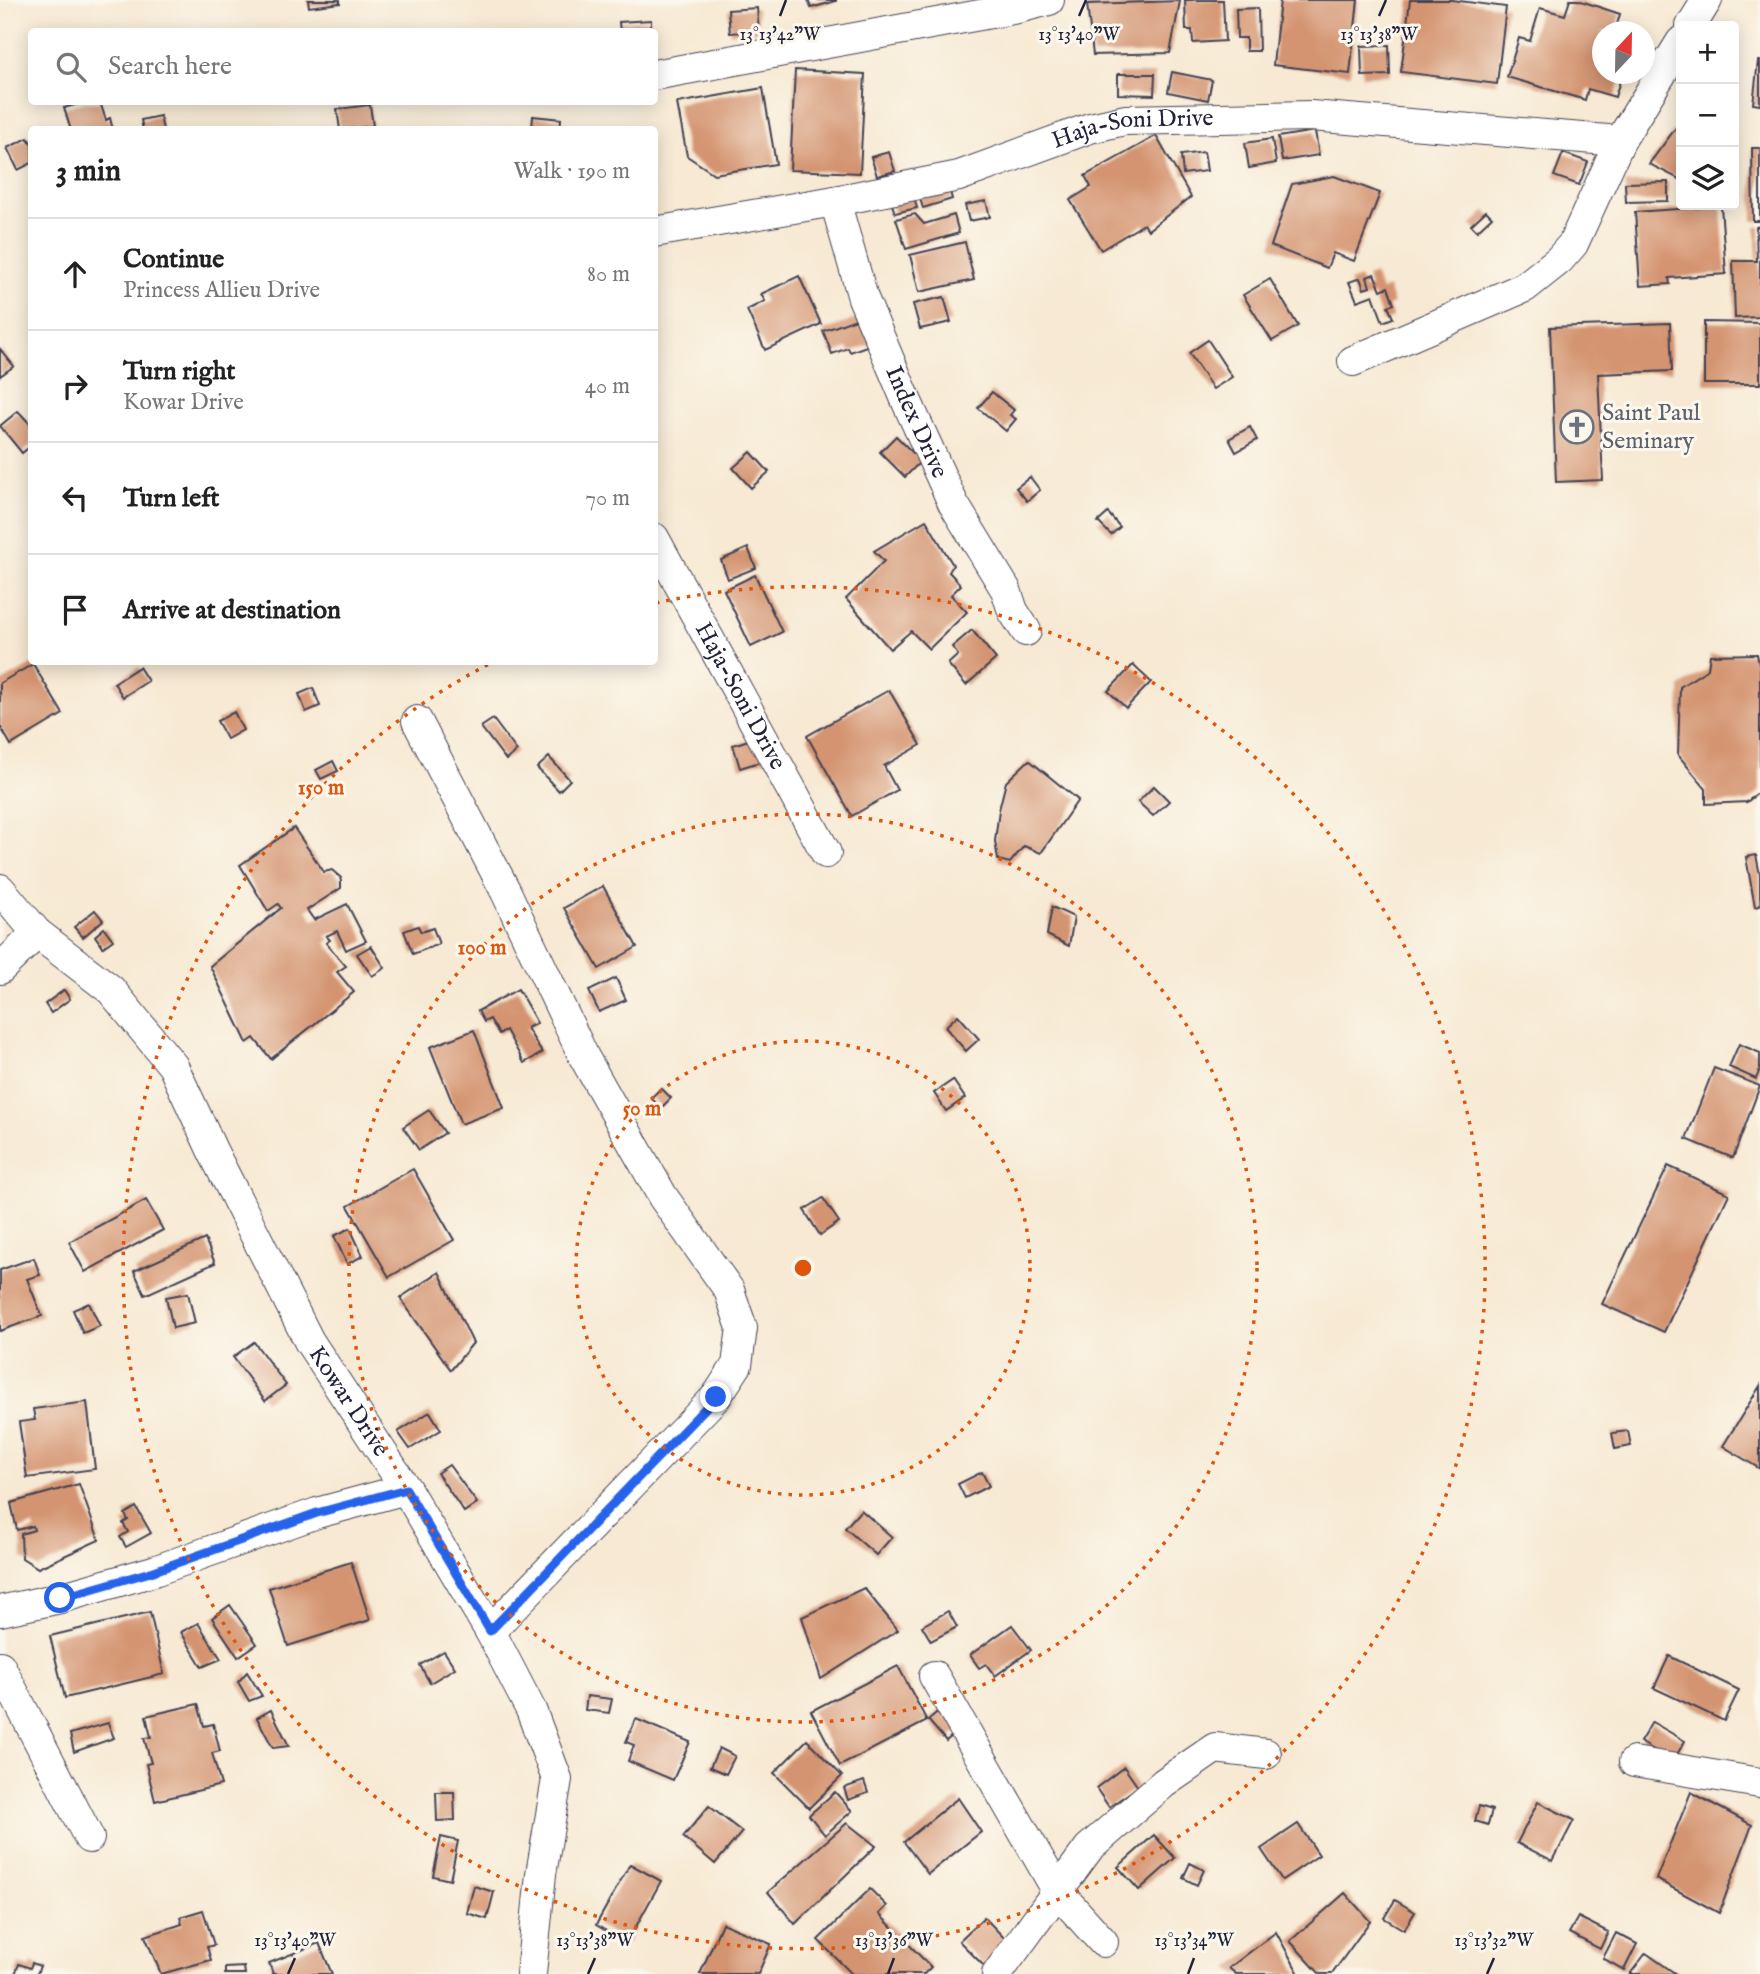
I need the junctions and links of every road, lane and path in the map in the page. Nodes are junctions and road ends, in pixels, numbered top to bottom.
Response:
1 (1049, 0) edge
2 (1707, 0) edge
3 (1694, 21) edge
4 (1676, 50) edge
5 (658, 74) edge
6 (1620, 141) junction
7 (835, 201) junction
8 (658, 231) edge
9 (1353, 362) dead end
10 (658, 545) edge
11 (1026, 631) dead end
12 (417, 721) dead end
13 (826, 853) dead end
14 (0, 889) edge
15 (37, 933) junction
16 (0, 970) edge
17 (406, 1489) junction
18 (0, 1611) edge
19 (490, 1631) junction
20 (0, 1666) edge
21 (934, 1676) dead end
22 (1266, 1754) dead end
23 (1634, 1762) dead end
24 (1760, 1783) edge
25 (89, 1838) dead end
26 (1058, 1892) junction
27 (1102, 1942) dead end
28 (531, 1974) edge
29 (997, 1974) edge

1 - 5 street
2 - 3 street
4 - 6 street
6 - 7 street, Haja-Soni Drive
6 - 9 street
7 - 8 street, Haja-Soni Drive
7 - 11 street, Index Drive
10 - 13 street, Haja-Soni Drive
12 - 19 street
14 - 15 street, Kowar Drive
15 - 16 street
15 - 17 street, Kowar Drive
17 - 18 street
17 - 19 street, Kowar Drive
19 - 28 street, Kowar Drive
20 - 25 street
21 - 26 street
22 - 26 street
23 - 24 street
26 - 27 street
26 - 29 street

